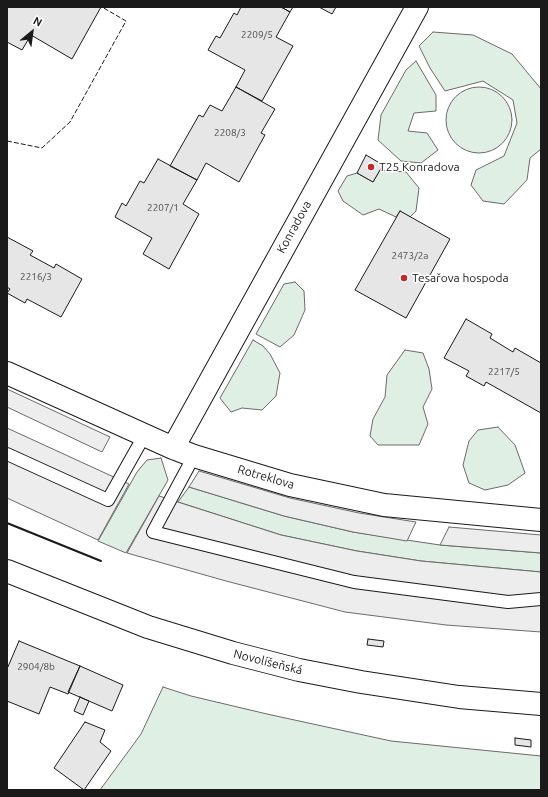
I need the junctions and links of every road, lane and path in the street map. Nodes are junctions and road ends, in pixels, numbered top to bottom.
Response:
1 (417, 7) edge
2 (7, 374) edge
3 (144, 436) junction
4 (173, 448) junction
5 (7, 454) edge
6 (194, 456) junction
7 (541, 520) edge
8 (7, 571) edge
9 (541, 599) edge
10 (541, 704) edge

1 - 4 street, Konradova
2 - 3 street, Rotreklova
3 - 4 street, Rotreklova
3 - 5 lane
4 - 6 street, Rotreklova
6 - 7 street, Rotreklova
6 - 9 lane
8 - 10 street, Novolíšeňská

